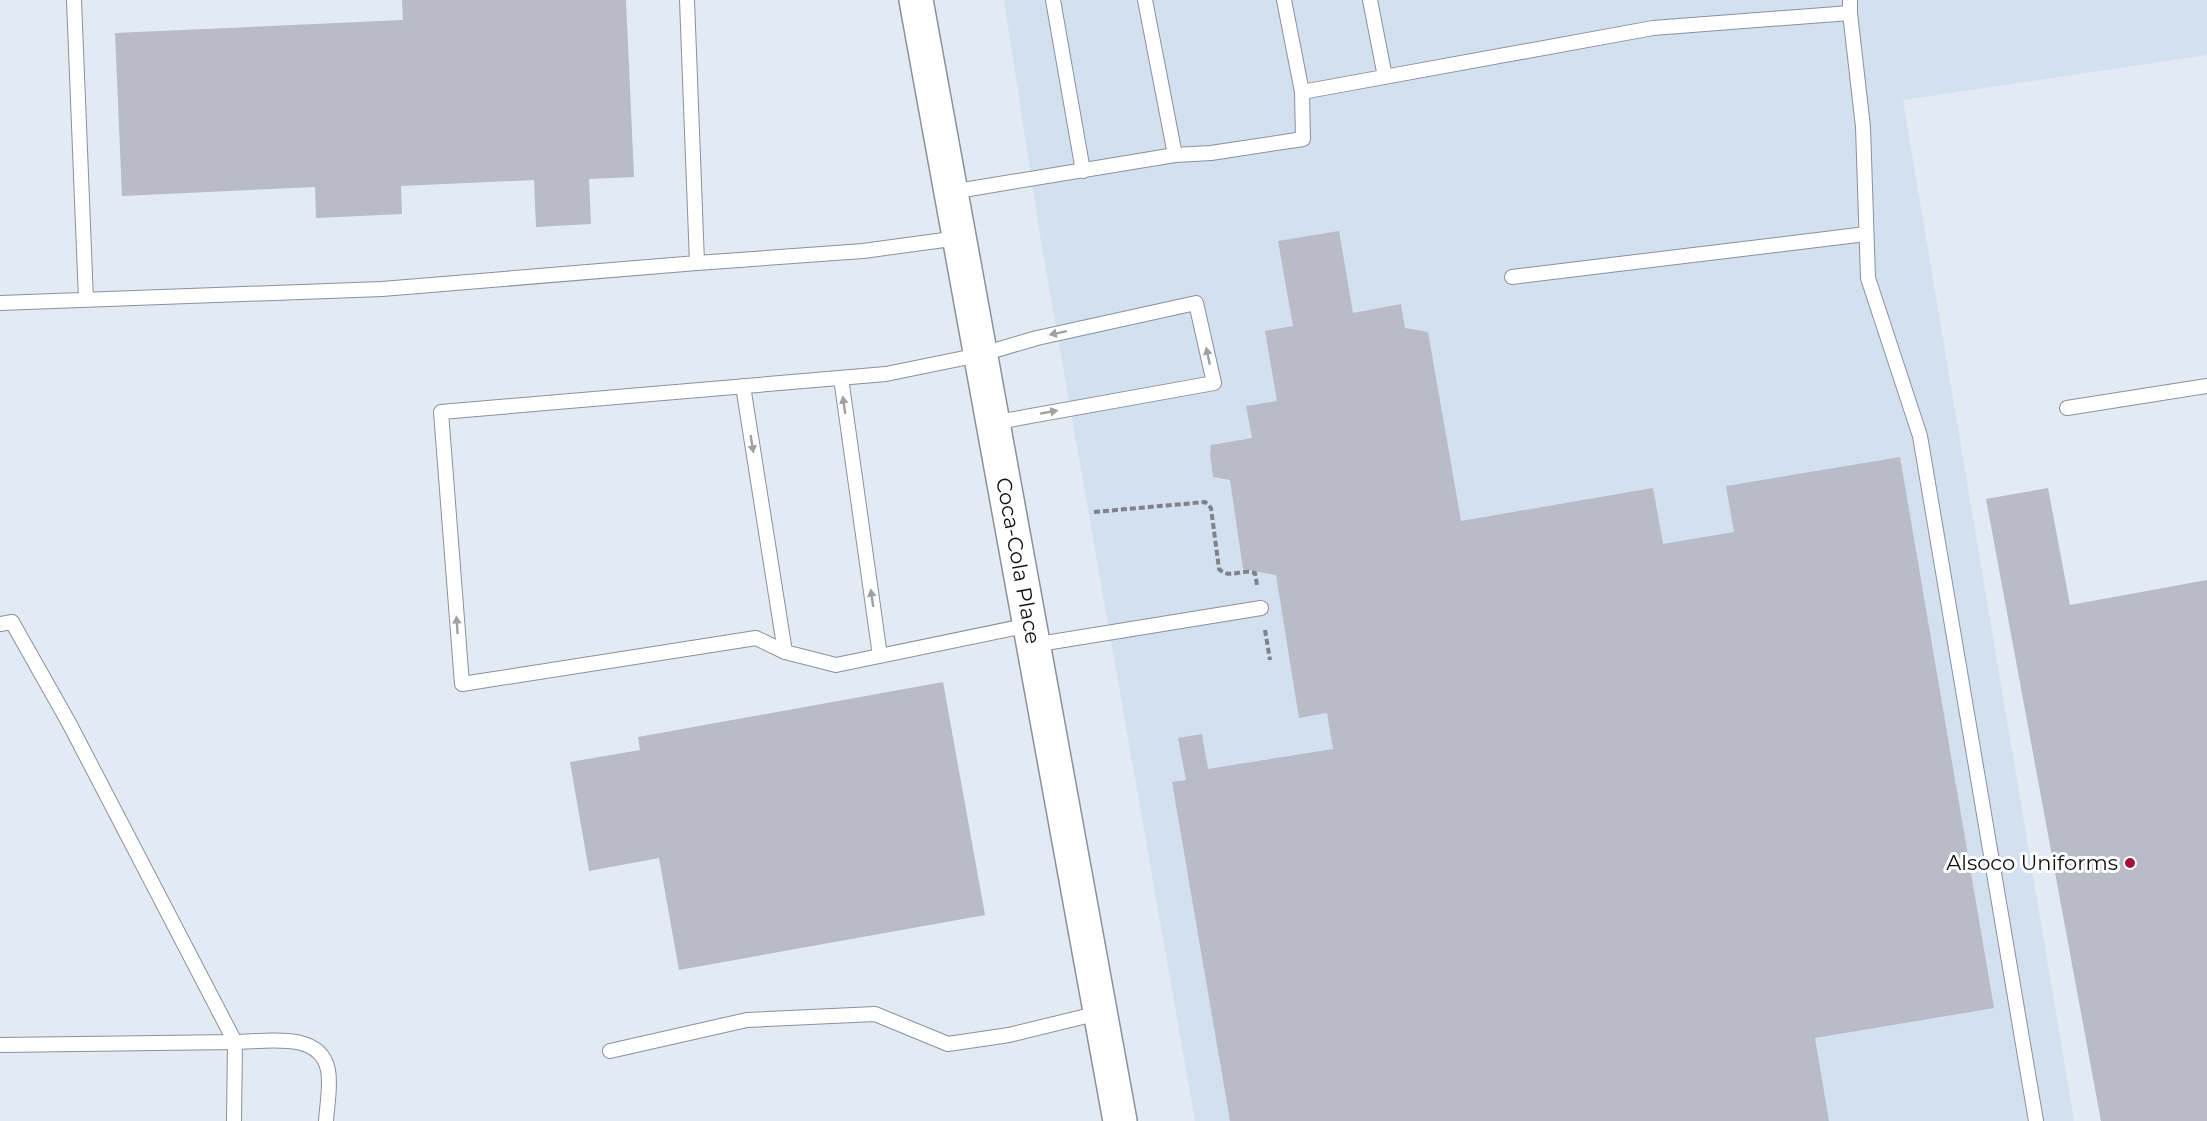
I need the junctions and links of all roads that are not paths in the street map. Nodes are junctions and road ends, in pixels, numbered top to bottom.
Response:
1 (74, 0) edge
2 (687, 0) edge
3 (916, 0) edge
4 (1053, 0) edge
5 (1145, 0) edge
6 (1284, 0) edge
7 (1370, 0) edge
8 (1850, 7) edge
9 (1385, 76) junction
10 (1302, 92) junction
11 (1175, 155) junction
12 (1083, 171) junction
13 (951, 192) junction
14 (1866, 234) junction
15 (959, 238) junction
16 (697, 263) junction
17 (1512, 277) dead end
18 (86, 300) junction
19 (0, 303) edge
20 (979, 355) junction
21 (840, 378) junction
22 (743, 386) junction
23 (2207, 386) edge
24 (2067, 408) dead end
25 (992, 423) junction
26 (1261, 608) road end
27 (0, 624) edge
28 (1031, 635) junction
29 (785, 652) junction
30 (880, 656) junction
31 (1099, 1013) junction
32 (235, 1042) junction
33 (0, 1045) edge
34 (610, 1052) dead end
35 (234, 1121) edge
36 (326, 1121) edge
37 (1120, 1121) edge
38 (2036, 1121) edge

1 - 18 lane
2 - 16 lane
3 - 13 street, Coca-Cola Place
4 - 12 lane
5 - 11 lane
6 - 10 lane
7 - 9 lane
8 - 9 lane
8 - 14 lane
9 - 10 lane
10 - 11 lane
11 - 12 lane
12 - 13 lane
13 - 15 street, Coca-Cola Place
14 - 17 lane
14 - 38 lane
15 - 16 lane
15 - 20 street, Coca-Cola Place
16 - 18 lane
18 - 19 lane
20 - 21 lane
20 - 25 street, Coca-Cola Place
25 -> 20 lane
21 - 22 lane
30 -> 21 lane
22 -> 29 lane
29 -> 22 lane
23 - 24 lane
25 - 28 street, Coca-Cola Place
26 - 28 lane
27 - 32 lane
28 - 30 lane
28 - 31 street, Coca-Cola Place
29 - 30 lane
31 - 34 lane
31 - 37 street, Coca-Cola Place
32 - 33 lane
32 - 35 lane
32 - 36 lane

